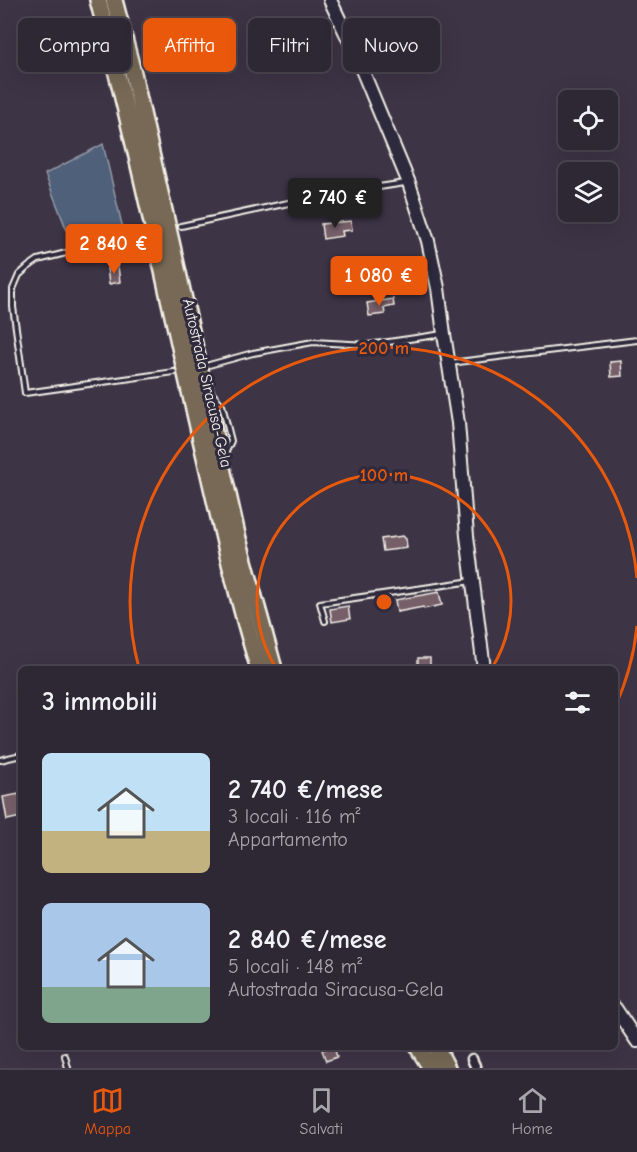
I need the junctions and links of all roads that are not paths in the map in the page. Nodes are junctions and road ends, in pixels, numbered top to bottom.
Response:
1 (98, 0) edge
2 (114, 0) edge
3 (330, 0) edge
4 (409, 183) junction
5 (181, 226) dead end
6 (147, 233) dead end
7 (444, 334) junction
8 (637, 340) edge
9 (448, 364) junction
10 (209, 365) dead end
11 (174, 372) dead end
12 (472, 581) junction
13 (324, 621) dead end
14 (258, 666) edge
15 (273, 666) edge
16 (484, 666) edge
17 (18, 756) edge
18 (0, 760) edge
19 (618, 1012) edge
20 (637, 1041) edge
21 (420, 1050) edge
22 (437, 1050) edge
23 (65, 1056) dead end
24 (472, 1059) dead end
25 (68, 1068) edge
26 (430, 1068) edge
27 (447, 1068) edge
28 (476, 1068) edge

1 - 14 highway, Autostrada Siracusa-Gela
2 - 15 highway, Autostrada Siracusa-Gela
3 - 4 street
4 - 5 lane
4 - 7 street
6 - 11 lane
7 - 9 street
7 - 10 lane
8 - 9 lane
9 - 12 street
12 - 13 lane
12 - 16 street
17 - 18 lane
19 - 20 street
21 - 26 highway
22 - 27 highway
23 - 25 lane
24 - 28 street

